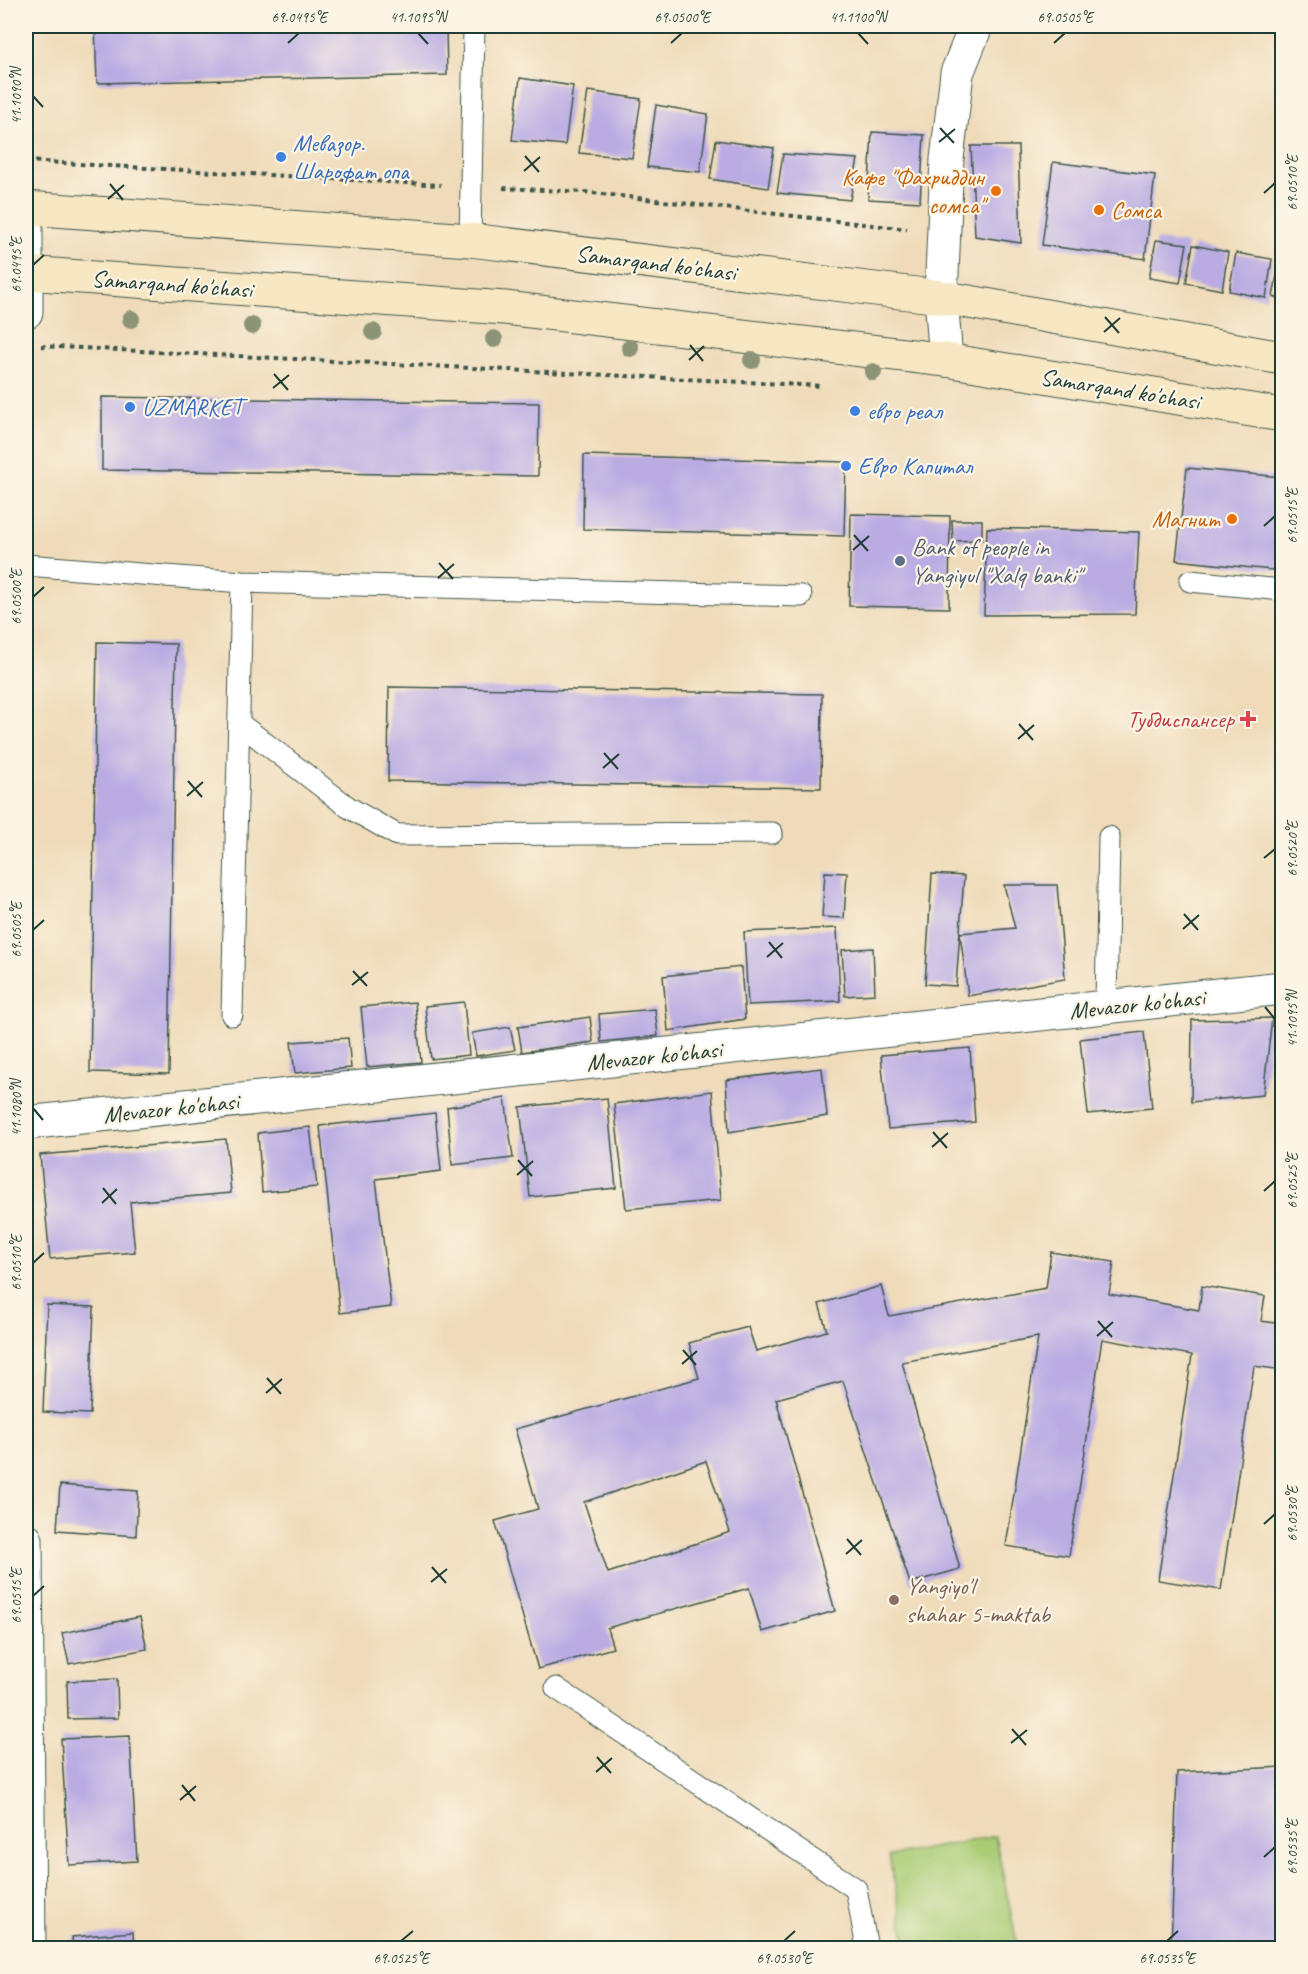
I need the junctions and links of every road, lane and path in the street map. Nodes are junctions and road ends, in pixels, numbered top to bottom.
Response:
1 (474, 26) edge
2 (976, 26) edge
3 (26, 209) edge
4 (470, 240) junction
5 (26, 273) edge
6 (941, 297) junction
7 (26, 312) edge
8 (38, 346) dead end
9 (1282, 358) edge
10 (946, 360) junction
11 (826, 386) dead end
12 (1282, 416) edge
13 (26, 565) edge
14 (1190, 581) dead end
15 (242, 582) junction
16 (1282, 590) edge
17 (801, 596) dead end
18 (239, 723) junction
19 (772, 833) dead end
20 (1109, 837) dead end
21 (1282, 988) edge
22 (1106, 1007) junction
23 (232, 1015) dead end
24 (26, 1123) edge
25 (26, 1540) edge
26 (556, 1688) dead end
27 (29, 1948) edge
28 (867, 1948) edge

1 - 4 lane
2 - 6 street
3 - 4 main road, Samarqand ko'chasi
3 - 5 street
4 - 6 main road, Samarqand ko'chasi
5 - 7 street
5 - 10 main road, Samarqand ko'chasi
6 - 9 main road, Samarqand ko'chasi
6 - 10 street
8 - 11 path
10 - 12 main road, Samarqand ko'chasi
13 - 15 lane
14 - 16 lane
15 - 17 lane
15 - 18 lane
18 - 19 lane
18 - 23 lane
20 - 22 lane
21 - 22 street, Mevazor ko'chasi
22 - 24 street, Mevazor ko'chasi
25 - 27 street
26 - 28 lane

